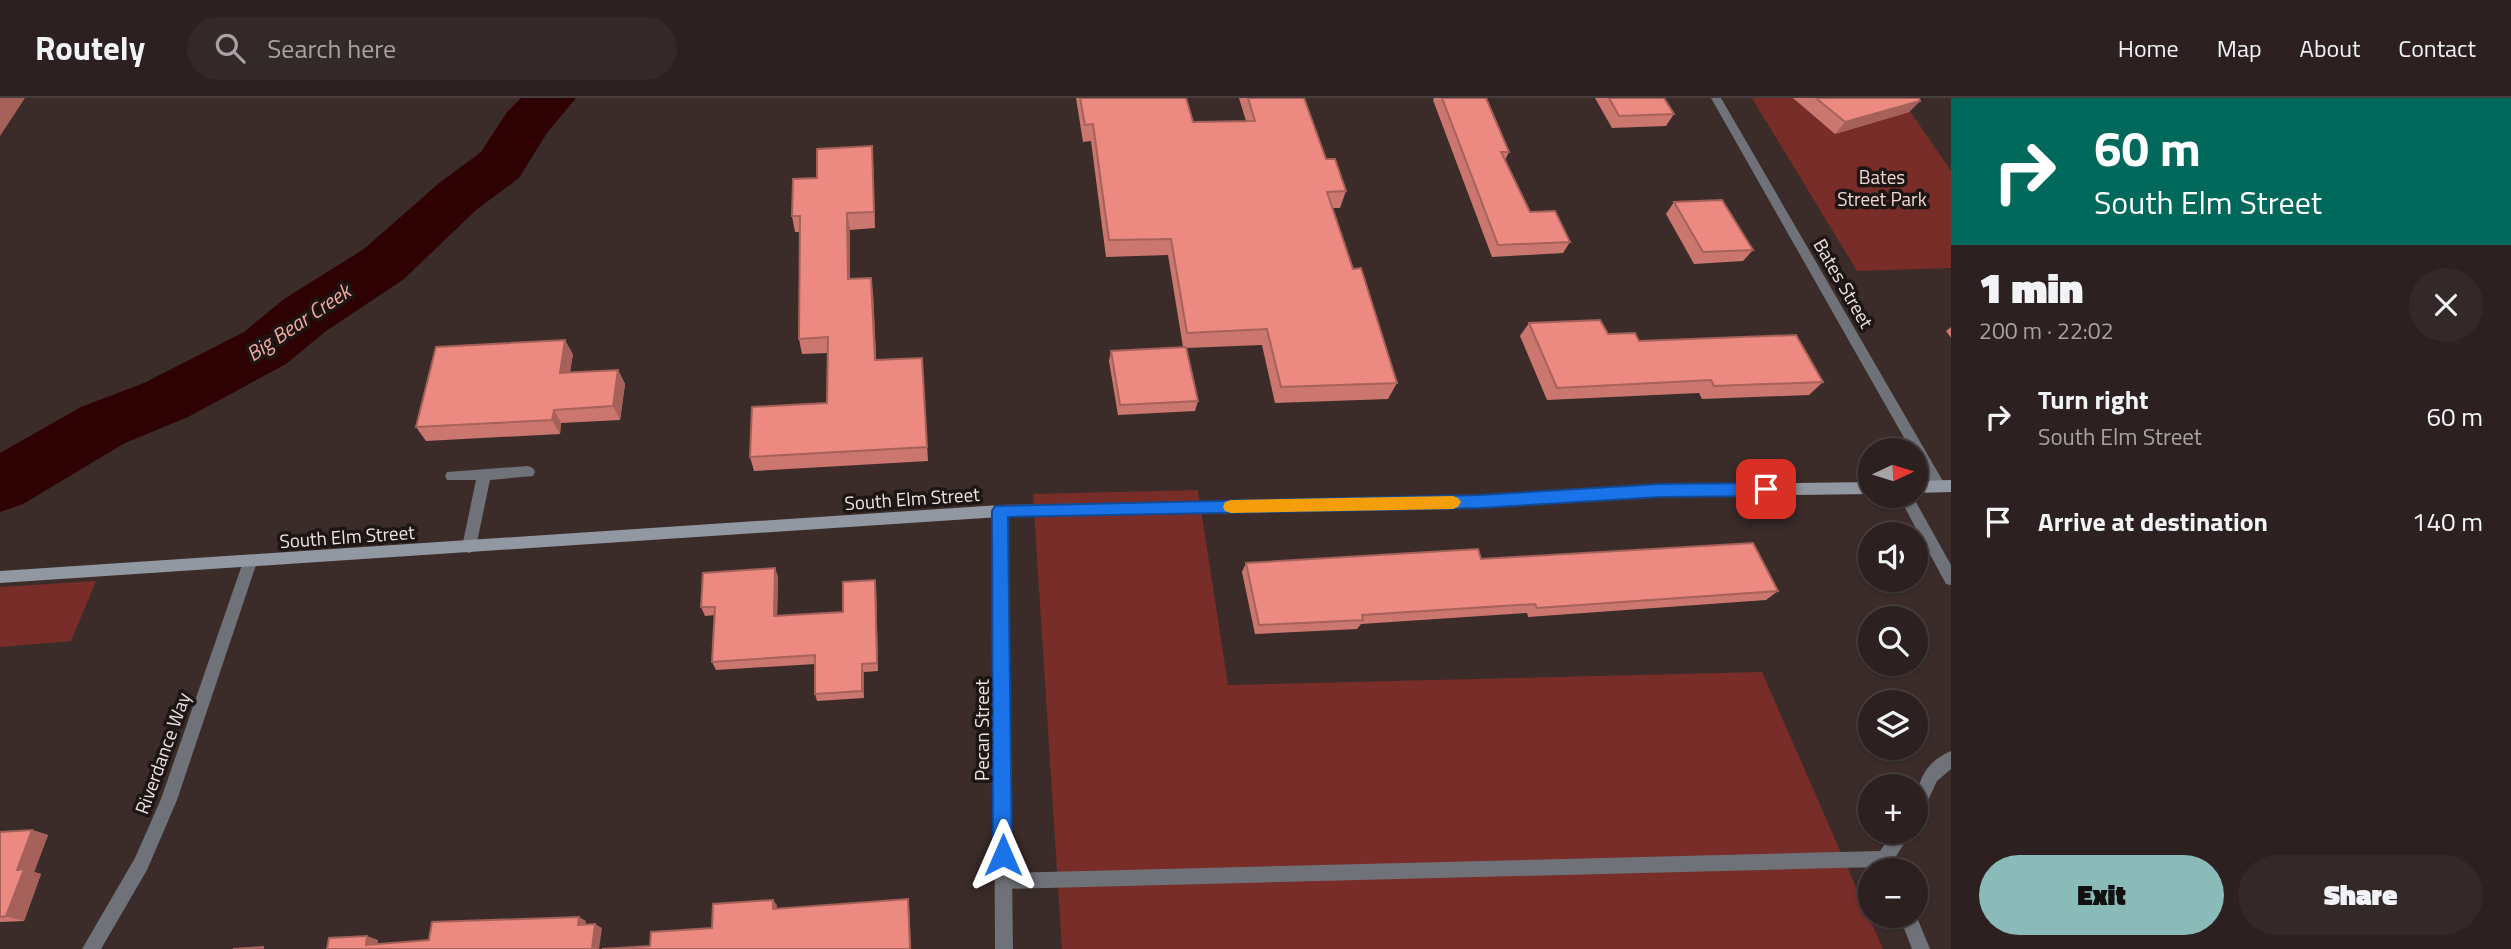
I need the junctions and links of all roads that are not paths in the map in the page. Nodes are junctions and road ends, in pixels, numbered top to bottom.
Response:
1 (1716, 98) edge
2 (528, 472) dead end
3 (484, 474) junction
4 (452, 476) dead end
5 (1945, 487) edge
6 (1858, 488) edge
7 (1912, 508) edge
8 (1000, 511) junction
9 (469, 547) junction
10 (250, 562) junction
11 (0, 576) edge
12 (1951, 579) edge
13 (1951, 759) edge
14 (1928, 781) edge
15 (1858, 865) edge
16 (1003, 881) junction
17 (1912, 928) edge
18 (91, 949) edge
19 (1004, 949) edge
20 (1921, 949) edge

1 - 5 street, Bates Street
2 - 3 street
3 - 4 street
3 - 9 street
6 - 8 street, South Elm Street
7 - 12 street
8 - 9 street, South Elm Street
8 - 16 street, Pecan Street
9 - 10 street, South Elm Street
10 - 11 street, South Elm Street
10 - 18 street, Riverdance Way
13 - 14 street
15 - 16 street
16 - 19 street, Pecan Street
17 - 20 street

